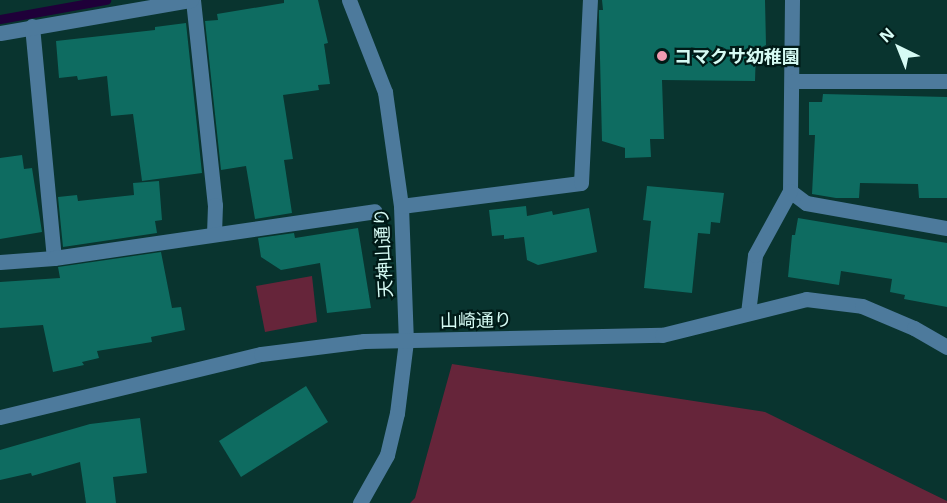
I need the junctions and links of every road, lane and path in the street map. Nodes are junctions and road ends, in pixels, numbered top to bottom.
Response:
1 (192, 0) edge
2 (349, 0) edge
3 (590, 0) edge
4 (792, 0) edge
5 (111, 8) edge
6 (32, 27) junction
7 (0, 33) edge
8 (793, 81) junction
9 (947, 81) edge
10 (790, 191) junction
11 (401, 206) junction
12 (375, 211) dead end
13 (947, 228) edge
14 (214, 234) junction
15 (54, 258) junction
16 (0, 262) edge
17 (748, 313) junction
18 (406, 341) junction
19 (947, 347) edge
20 (0, 417) edge
21 (360, 503) edge

1 - 5 street
1 - 14 street
2 - 11 street, 天神山通り
3 - 11 street
4 - 8 street
5 - 6 street
6 - 7 street
6 - 15 street
8 - 9 street
8 - 10 street
10 - 13 street
10 - 17 street
11 - 18 street, 天神山通り
12 - 14 street
14 - 15 street
15 - 16 street
17 - 18 street, 山崎通り
17 - 19 street, 山崎通り
18 - 20 street, 山崎通り
18 - 21 street, 天神山通り

